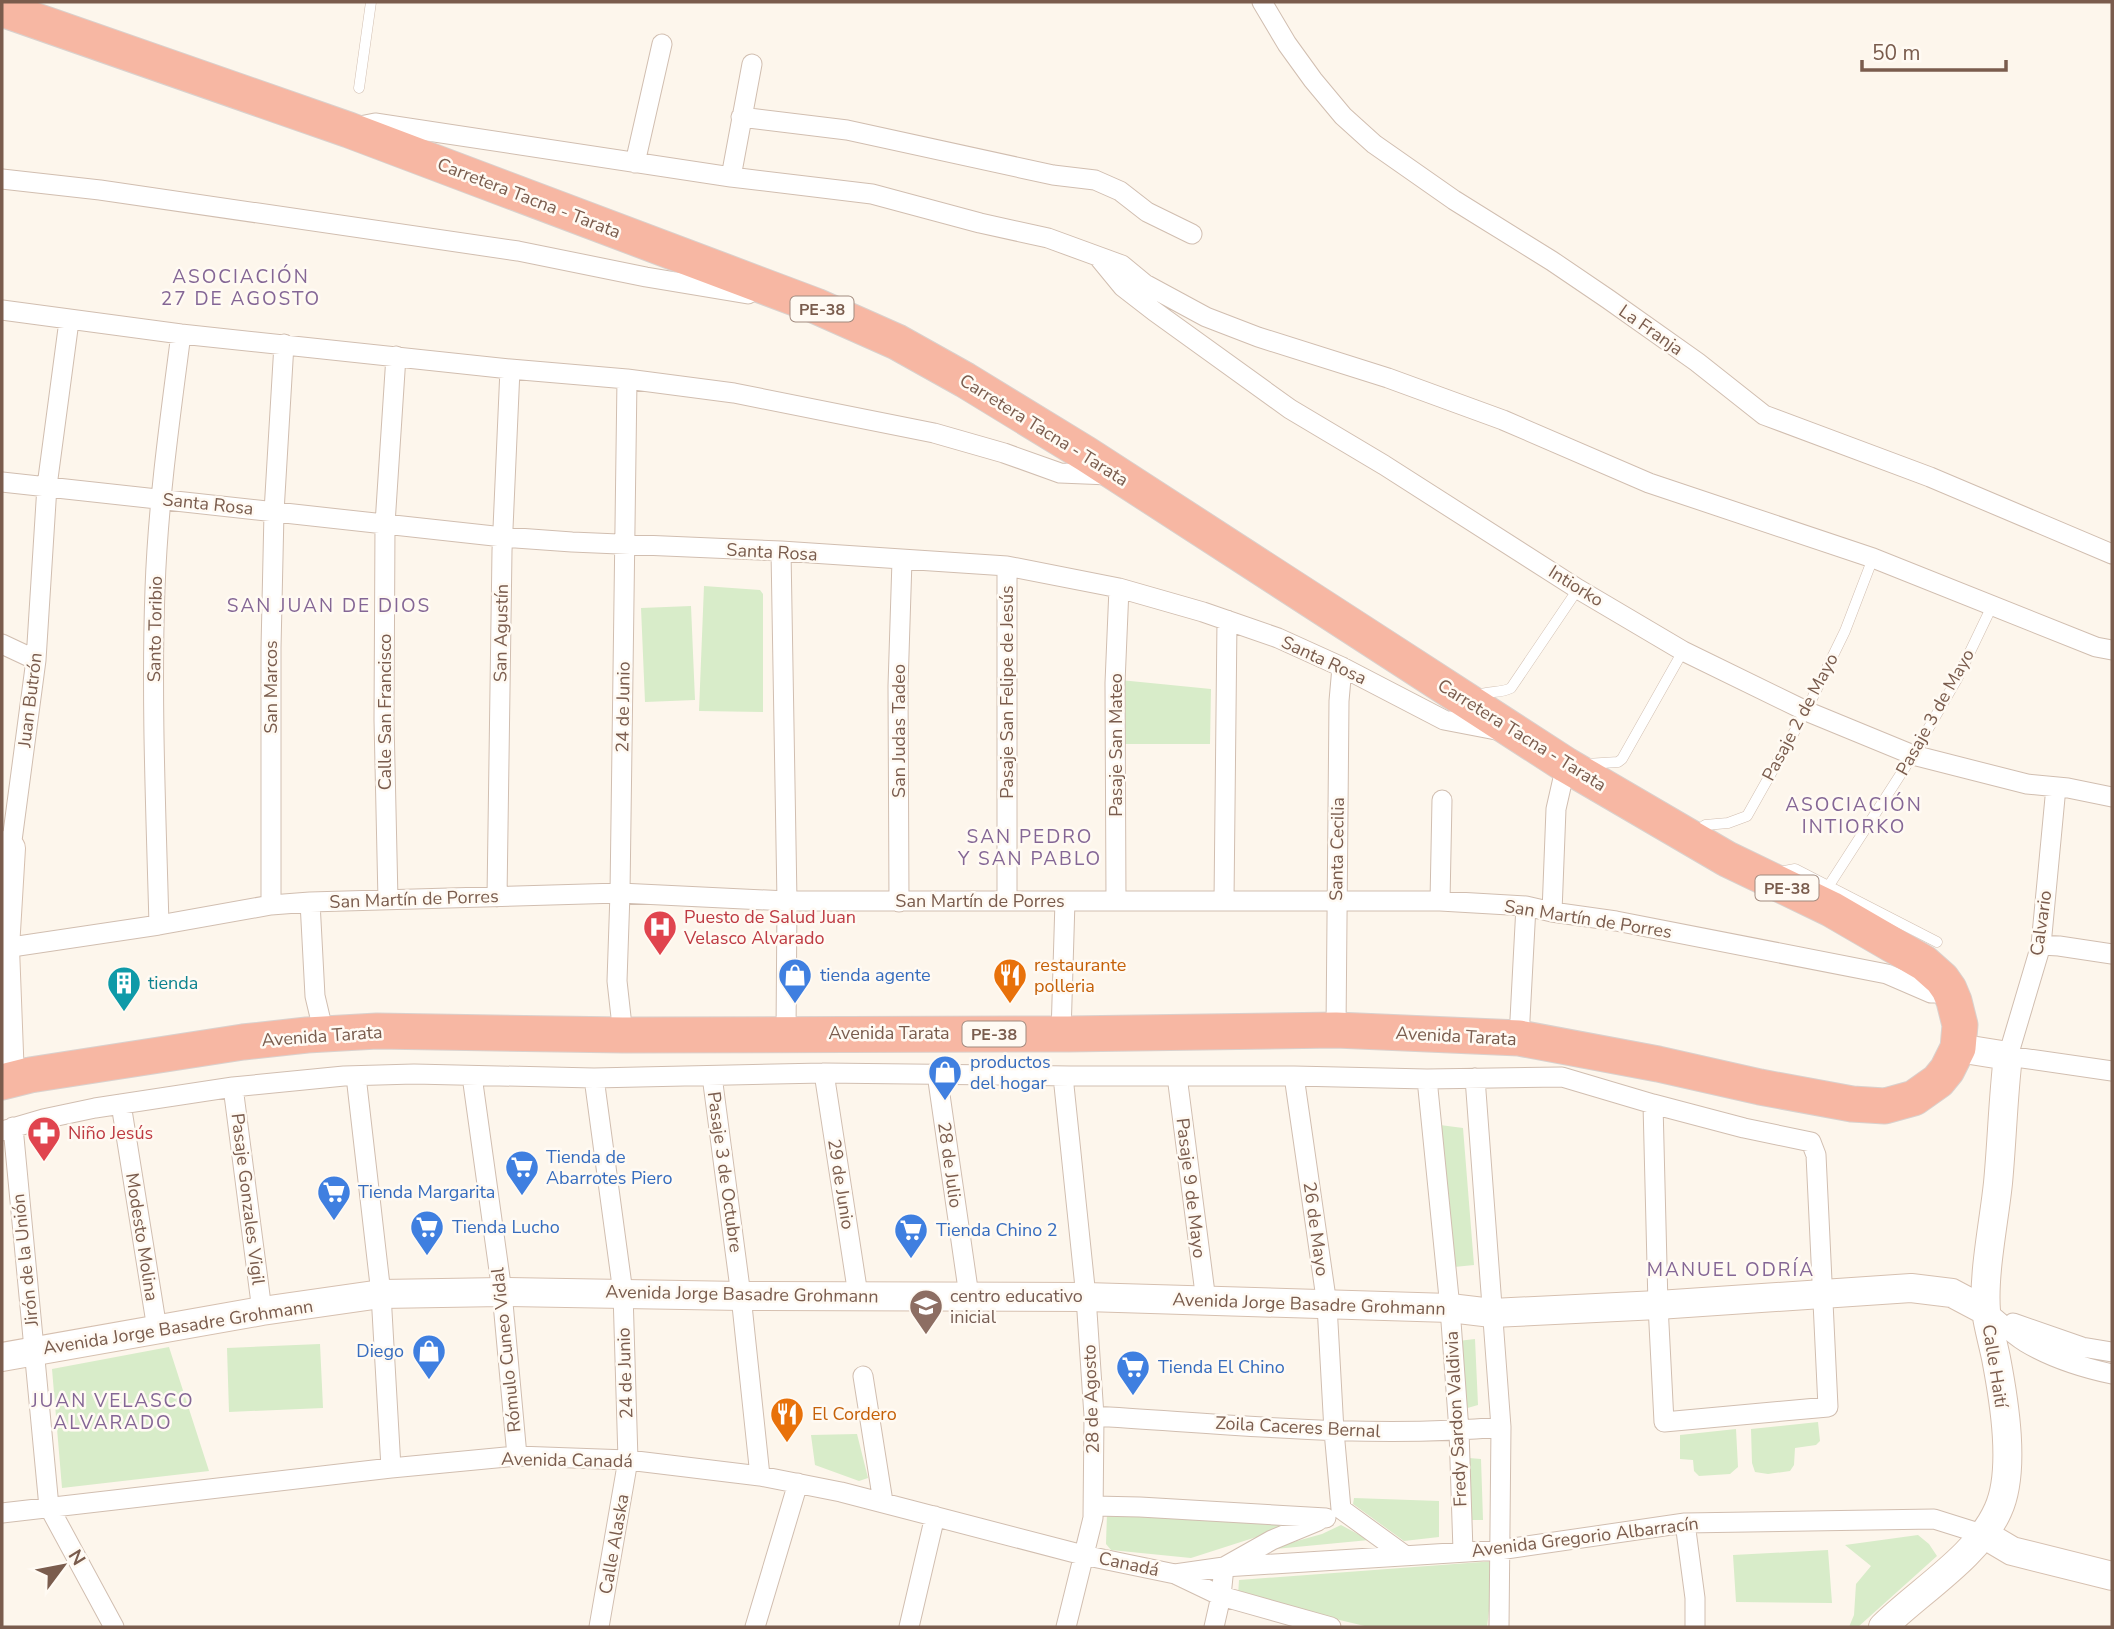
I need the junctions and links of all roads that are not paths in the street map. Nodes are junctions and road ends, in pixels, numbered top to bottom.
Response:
1 (371, 2) edge
2 (1262, 2) edge
3 (2, 9) edge
4 (662, 44) dead end
5 (752, 64) dead end
6 (359, 88) dead end
7 (741, 117) junction
8 (349, 130) junction
9 (635, 163) junction
10 (731, 177) junction
11 (2, 179) edge
12 (1192, 234) dead end
13 (1099, 258) junction
14 (816, 306) junction
15 (2, 310) edge
16 (69, 321) junction
17 (181, 334) junction
18 (285, 344) junction
19 (396, 356) junction
20 (510, 369) junction
21 (627, 379) junction
22 (1118, 476) junction
23 (2, 482) edge
24 (47, 486) junction
25 (161, 499) junction
26 (274, 512) junction
27 (385, 524) junction
28 (503, 537) junction
29 (626, 545) junction
30 (781, 551) junction
31 (2112, 554) edge
32 (1873, 558) junction
33 (902, 560) junction
34 (1007, 566) junction
35 (1119, 588) junction
36 (1578, 589) junction
37 (1992, 606) junction
38 (1227, 620) junction
39 (2, 644) edge
40 (2112, 650) edge
41 (1683, 651) junction
42 (36, 660) junction
43 (1342, 667) junction
44 (1466, 701) junction
45 (1805, 711) junction
46 (1516, 733) junction
47 (1913, 755) junction
48 (1566, 765) junction
49 (2056, 787) junction
50 (2112, 797) edge
51 (1441, 800) dead end
52 (1691, 838) junction
53 (6, 847) edge
54 (1765, 878) junction
55 (1828, 887) junction
56 (620, 893) junction
57 (497, 897) junction
58 (388, 900) junction
59 (787, 901) junction
60 (1007, 901) junction
61 (1065, 901) junction
62 (1116, 901) junction
63 (1224, 901) junction
64 (1336, 901) junction
65 (1440, 901) junction
66 (310, 902) junction
67 (899, 902) junction
68 (271, 905) junction
69 (1526, 906) junction
70 (1552, 912) junction
71 (159, 925) junction
72 (1937, 942) dead end
73 (2041, 945) junction
74 (5, 948) junction
75 (2112, 954) edge
76 (1949, 989) junction
77 (1336, 1030) junction
78 (786, 1033) junction
79 (324, 1034) junction
80 (1061, 1034) junction
81 (622, 1035) junction
82 (1519, 1038) junction
83 (1958, 1048) junction
84 (2008, 1056) junction
85 (1562, 1061) junction
86 (2112, 1071) edge
87 (824, 1073) junction
88 (937, 1074) junction
89 (356, 1076) junction
90 (472, 1076) junction
91 (712, 1076) junction
92 (1063, 1076) junction
93 (1177, 1076) junction
94 (1294, 1076) junction
95 (594, 1078) junction
96 (1475, 1078) junction
97 (1427, 1079) junction
98 (6, 1081) edge
99 (233, 1087) junction
100 (121, 1104) junction
101 (1653, 1104) junction
102 (7, 1129) edge
103 (502, 1292) junction
104 (623, 1293) junction
105 (381, 1294) junction
106 (1821, 1294) junction
107 (741, 1296) junction
108 (858, 1296) junction
109 (969, 1296) junction
110 (1086, 1297) junction
111 (1206, 1301) junction
112 (1327, 1305) junction
113 (1658, 1305) junction
114 (1450, 1308) junction
115 (262, 1311) junction
116 (1986, 1311) junction
117 (1492, 1313) junction
118 (157, 1329) junction
119 (34, 1350) junction
120 (2112, 1352) edge
121 (2, 1357) edge
122 (2112, 1374) edge
123 (863, 1376) dead end
124 (1094, 1416) junction
125 (1501, 1427) junction
126 (1334, 1431) junction
127 (1459, 1431) junction
128 (517, 1457) junction
129 (628, 1460) junction
130 (391, 1468) junction
131 (760, 1476) junction
132 (798, 1483) junction
133 (883, 1502) junction
134 (1094, 1506) junction
135 (48, 1507) junction
136 (2, 1513) edge
137 (1334, 1514) junction
138 (935, 1516) junction
139 (1685, 1523) junction
140 (1985, 1535) junction
141 (1499, 1549) junction
142 (1463, 1551) junction
143 (1403, 1554) junction
144 (1083, 1555) junction
145 (1224, 1567) junction
146 (1175, 1574) junction
147 (2112, 1576) edge
148 (1221, 1596) junction
149 (114, 1627) edge
150 (599, 1627) edge
151 (755, 1627) edge
152 (909, 1627) edge
153 (1066, 1627) edge
154 (1214, 1627) edge
155 (1331, 1627) edge
156 (1499, 1627) edge
157 (1695, 1627) edge
158 (1884, 1627) edge

1 - 6 lane
2 - 31 street, La Franja
3 - 8 highway, Carretera Tacna - Tarata / PE-38
4 - 9 street
5 - 7 street
7 - 10 street
7 - 12 street
8 - 9 street
8 - 14 highway, Carretera Tacna - Tarata / PE-38
9 - 10 street
10 - 13 street
11 - 14 street
13 - 32 street
13 - 36 street, Intiorko
14 - 22 highway, Carretera Tacna - Tarata / PE-38
15 - 16 street
16 - 17 street
16 - 24 street, Juan Butrón
17 - 18 street
17 - 25 street, Santo Toribio
18 - 19 street
18 - 26 street, San Marcos
19 - 20 street
19 - 27 street, Calle San Francisco
20 - 21 street
20 - 28 street, San Agustín
21 - 22 street
21 - 29 street, 24 de Junio
22 - 44 highway, Carretera Tacna - Tarata / PE-38
23 - 24 street, Santa Rosa
24 - 25 street, Santa Rosa
24 - 42 street, Juan Butrón
25 - 26 street, Santa Rosa
25 - 71 street, Santo Toribio
26 - 27 street, Santa Rosa
26 - 68 street, San Marcos
27 - 28 street, Santa Rosa
27 - 58 street, Calle San Francisco
28 - 29 street, Santa Rosa
28 - 57 street, San Agustín
29 - 30 street, Santa Rosa
29 - 56 street, 24 de Junio
30 - 33 street, Santa Rosa
30 - 59 street
32 - 37 street
32 - 45 lane, Pasaje 2 de Mayo
33 - 34 street, Santa Rosa
33 - 67 street, San Judas Tadeo
34 - 35 street, Santa Rosa
34 - 60 street, Pasaje San Felipe de Jesús
35 - 38 street, Santa Rosa
35 - 62 street, Pasaje San Mateo
36 - 41 street, Intiorko
36 - 44 lane
37 - 40 street
37 - 47 lane, Pasaje 3 de Mayo
38 - 43 street, Santa Rosa
38 - 63 street
39 - 42 street
41 - 45 street, Intiorko
41 - 48 lane
42 - 53 street, Juan Butrón
43 - 46 street, Santa Rosa
43 - 64 street, Santa Cecilia
44 - 46 highway, Carretera Tacna - Tarata / PE-38
45 - 47 street, Intiorko
45 - 52 lane, Pasaje 2 de Mayo
46 - 48 highway, Carretera Tacna - Tarata / PE-38
47 - 49 street, Intiorko
47 - 55 lane, Pasaje 3 de Mayo
48 - 52 highway, Carretera Tacna - Tarata / PE-38
48 - 70 street
49 - 50 street, Intiorko
49 - 73 street, Calvario
51 - 65 street
52 - 54 highway, Carretera Tacna - Tarata / PE-38
53 - 74 street, Juan Butrón
54 - 55 lane
54 - 76 highway, Carretera Tacna - Tarata / PE-38
55 - 72 lane
56 - 57 street, San Martín de Porres
56 - 59 street, San Martín de Porres
56 - 81 street, 24 de Junio
57 - 58 street, San Martín de Porres
58 - 66 street, San Martín de Porres
59 - 67 street, San Martín de Porres
59 - 78 street
60 - 61 street, San Martín de Porres
60 - 67 street, San Martín de Porres
61 - 62 street, San Martín de Porres
61 - 80 street
62 - 63 street, San Martín de Porres
63 - 64 street, San Martín de Porres
64 - 65 street, San Martín de Porres
64 - 77 street, Santa Cecilia
65 - 69 street, San Martín de Porres
66 - 68 street, San Martín de Porres
66 - 79 street
68 - 71 street, San Martín de Porres
69 - 70 street, San Martín de Porres
69 - 82 street
70 - 76 street, San Martín de Porres
71 - 74 street, San Martín de Porres
73 - 75 street
73 - 84 street, Calvario
74 - 98 street, Juan Butrón
76 - 83 highway, Carretera Tacna - Tarata / PE-38
77 - 80 highway, Avenida Tarata / PE-38
77 - 82 highway, Avenida Tarata / PE-38
78 - 80 highway, Avenida Tarata / PE-38
78 - 81 highway, Avenida Tarata / PE-38
79 - 81 highway, Avenida Tarata / PE-38
79 - 98 highway, Avenida Tarata / PE-38
82 - 85 highway, Avenida Tarata / PE-38
83 - 84 street
83 - 85 highway, Avenida Tarata / PE-38
84 - 86 street
84 - 116 street, Calle Haití
85 - 96 street, Avenida Tarata
85 - 101 street, Avenida Tarata
87 - 88 street, Avenida Tarata
87 - 91 street, Avenida Tarata
87 - 108 street, 29 de Junio
88 - 92 street, Avenida Tarata
88 - 109 street, 28 de Julio
89 - 90 street, Avenida Tarata
89 - 99 street, Avenida Tarata
89 - 105 street
90 - 95 street, Avenida Tarata
90 - 103 street, Rómulo Cuneo Vidal
91 - 95 street, Avenida Tarata
91 - 107 street, Pasaje 3 de Octubre
92 - 93 street, Avenida Tarata
92 - 110 street, 28 de Agosto
93 - 94 street, Avenida Tarata
93 - 111 street, Pasaje 9 de Mayo
94 - 97 street, Avenida Tarata
94 - 112 street, 26 de Mayo
95 - 104 street, 24 de Junio
96 - 97 street, Avenida Tarata
96 - 117 street
97 - 114 street, Fredy Sardon Valdivia
99 - 100 street, Avenida Tarata
99 - 115 street, Pasaje Gonzales Vigil
100 - 102 street, Avenida Tarata
100 - 118 street, Modesto Molina
101 - 106 street, Avenida Tarata
101 - 113 street
102 - 119 street, Jirón de la Unión
103 - 104 street, Avenida Jorge Basadre Grohmann
103 - 105 street, Avenida Jorge Basadre Grohmann
103 - 128 street, Rómulo Cuneo Vidal
104 - 107 street, Avenida Jorge Basadre Grohmann
104 - 129 street, 24 de Junio
105 - 115 street, Avenida Jorge Basadre Grohmann
105 - 130 street
106 - 113 street, Avenida Jorge Basadre Grohmann
106 - 113 street
106 - 116 street, Avenida Jorge Basadre Grohmann
107 - 108 street, Avenida Jorge Basadre Grohmann
107 - 131 street, Pasaje 3 de Octubre
108 - 109 street, Avenida Jorge Basadre Grohmann
109 - 110 street, Avenida Jorge Basadre Grohmann
110 - 111 street, Avenida Jorge Basadre Grohmann
110 - 124 street, 28 de Agosto
111 - 112 street, Avenida Jorge Basadre Grohmann
112 - 114 street, Avenida Jorge Basadre Grohmann
112 - 126 street, 26 de Mayo
113 - 117 street, Avenida Jorge Basadre Grohmann
114 - 117 street, Avenida Jorge Basadre Grohmann
114 - 127 street, Fredy Sardon Valdivia
115 - 118 street, Avenida Jorge Basadre Grohmann
116 - 120 street, Avenida Jorge Basadre Grohmann
116 - 122 street, Avenida Jorge Basadre Grohmann
116 - 140 street, Calle Haití
117 - 125 street
118 - 119 street, Avenida Jorge Basadre Grohmann
119 - 121 street, Avenida Jorge Basadre Grohmann
119 - 135 street, Jirón de la Unión
123 - 133 street
124 - 126 street, Zoila Caceres Bernal
124 - 134 street, 28 de Agosto
125 - 127 street, Zoila Caceres Bernal
125 - 141 street
126 - 127 street, Zoila Caceres Bernal
126 - 137 street, 26 de Mayo
127 - 142 street, Fredy Sardon Valdivia
128 - 129 street, Avenida Canadá
128 - 130 street, Avenida Canadá
129 - 131 street, Avenida Canadá
129 - 150 street, Calle Alaska
130 - 135 street, Avenida Canadá
131 - 132 street, Avenida Canadá
132 - 133 street, Avenida Canadá
132 - 151 street
133 - 138 street, Avenida Canadá
134 - 137 street
134 - 144 street, 28 de Agosto
135 - 136 street, Avenida Canadá
135 - 149 street, Jirón de la Unión
137 - 143 street
137 - 145 street
138 - 144 street, Avenida Canadá
138 - 152 street
139 - 140 street, Avenida Gregorio Albarracín
139 - 141 street, Avenida Gregorio Albarracín
139 - 157 street
140 - 147 street, Avenida Gregorio Albarracín
140 - 158 street, Calle Haití
141 - 142 street, Avenida Gregorio Albarracín
141 - 156 street
142 - 143 street, Avenida Gregorio Albarracín
143 - 145 street, Avenida Gregorio Albarracín
144 - 146 street, Canadá
144 - 153 street, 28 de Agosto
145 - 146 street, Avenida Gregorio Albarracín
145 - 148 street
146 - 148 street
148 - 154 street
148 - 155 street

